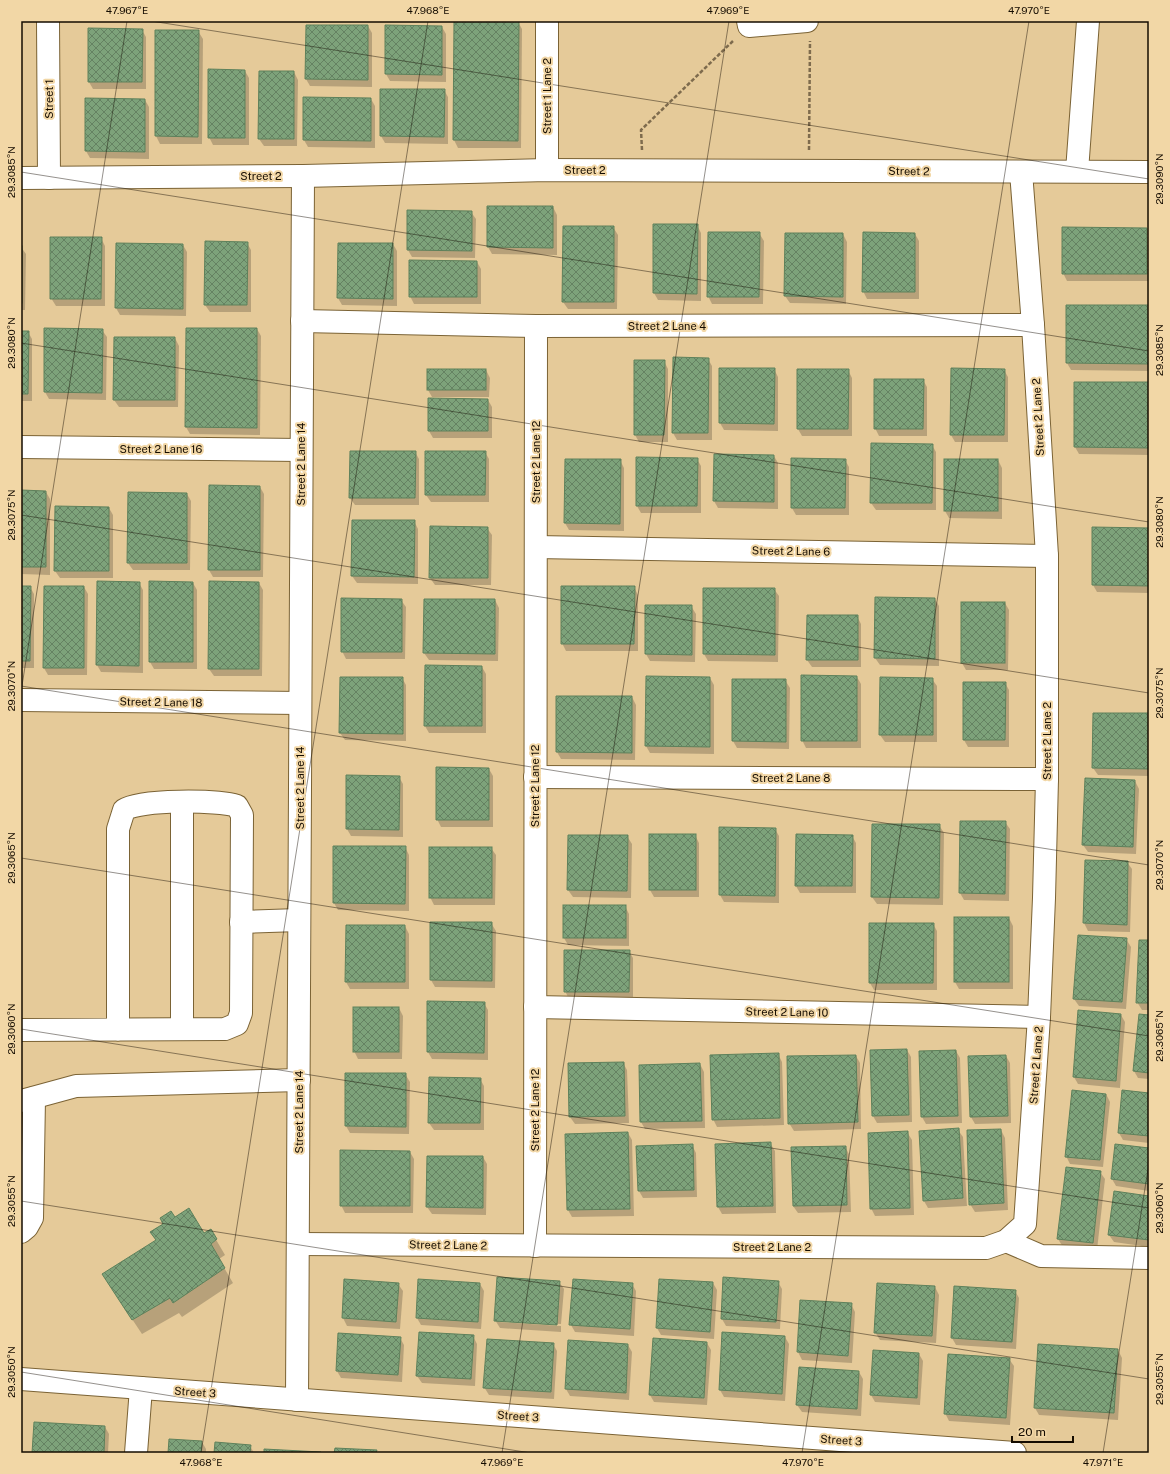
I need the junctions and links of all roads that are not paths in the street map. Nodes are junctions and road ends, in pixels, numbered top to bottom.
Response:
1 (48, 21) edge
2 (547, 21) edge
3 (1088, 21) edge
4 (749, 23) edge
5 (807, 25) edge
6 (547, 170) junction
7 (1077, 171) junction
8 (1021, 172) junction
9 (1149, 172) edge
10 (303, 176) junction
11 (21, 178) edge
12 (49, 178) junction
13 (302, 321) junction
14 (1033, 325) junction
15 (536, 326) junction
16 (21, 448) edge
17 (301, 450) junction
18 (536, 547) junction
19 (1047, 556) junction
20 (21, 700) edge
21 (300, 704) junction
22 (535, 777) junction
23 (1047, 779) junction
24 (182, 803) junction
25 (299, 920) junction
26 (241, 922) junction
27 (535, 1007) junction
28 (1039, 1017) junction
29 (182, 1029) junction
30 (21, 1030) edge
31 (118, 1030) junction
32 (299, 1080) junction
33 (27, 1100) edge
34 (27, 1172) edge
35 (21, 1232) edge
36 (1006, 1241) junction
37 (298, 1244) junction
38 (535, 1246) junction
39 (1149, 1258) edge
40 (21, 1379) edge
41 (141, 1388) junction
42 (297, 1400) junction
43 (136, 1453) edge
44 (1012, 1453) edge
45 (1016, 1453) edge

1 - 12 street, Street 1
2 - 6 street, Street 1 Lane 2
3 - 7 street
4 - 5 street
6 - 8 street, Street 2
6 - 10 street, Street 2
7 - 8 street, Street 2
7 - 9 street, Street 2
8 - 14 street, Street 2 Lane 2
10 - 12 street, Street 2
10 - 13 street, Street 2 Lane 14
11 - 12 street, Street 2
13 - 15 street, Street 2 Lane 4
13 - 17 street, Street 2 Lane 14
14 - 15 street, Street 2 Lane 4
14 - 19 street, Street 2 Lane 2
15 - 18 street, Street 2 Lane 12
16 - 17 street, Street 2 Lane 16
17 - 21 street, Street 2 Lane 14
18 - 19 street, Street 2 Lane 6
18 - 22 street, Street 2 Lane 12
19 - 23 street, Street 2 Lane 2
20 - 21 street, Street 2 Lane 18
21 - 25 street, Street 2 Lane 14
22 - 23 street, Street 2 Lane 8
22 - 27 street, Street 2 Lane 12
23 - 28 street, Street 2 Lane 2
24 - 26 street
24 - 29 street
24 - 31 street
25 - 26 street
25 - 32 street, Street 2 Lane 14
26 - 29 street
27 - 28 street, Street 2 Lane 10
27 - 38 street, Street 2 Lane 12
28 - 36 street, Street 2 Lane 2
29 - 31 street
30 - 31 street
32 - 33 street
32 - 37 street, Street 2 Lane 14
33 - 34 street
34 - 35 street
36 - 38 street, Street 2 Lane 2
36 - 39 street
37 - 38 street, Street 2 Lane 2
37 - 42 street, Street 2 Lane 14
40 - 41 street, Street 3
41 - 42 street, Street 3
41 - 43 street
42 - 44 street, Street 3
44 - 45 street, Street 3

